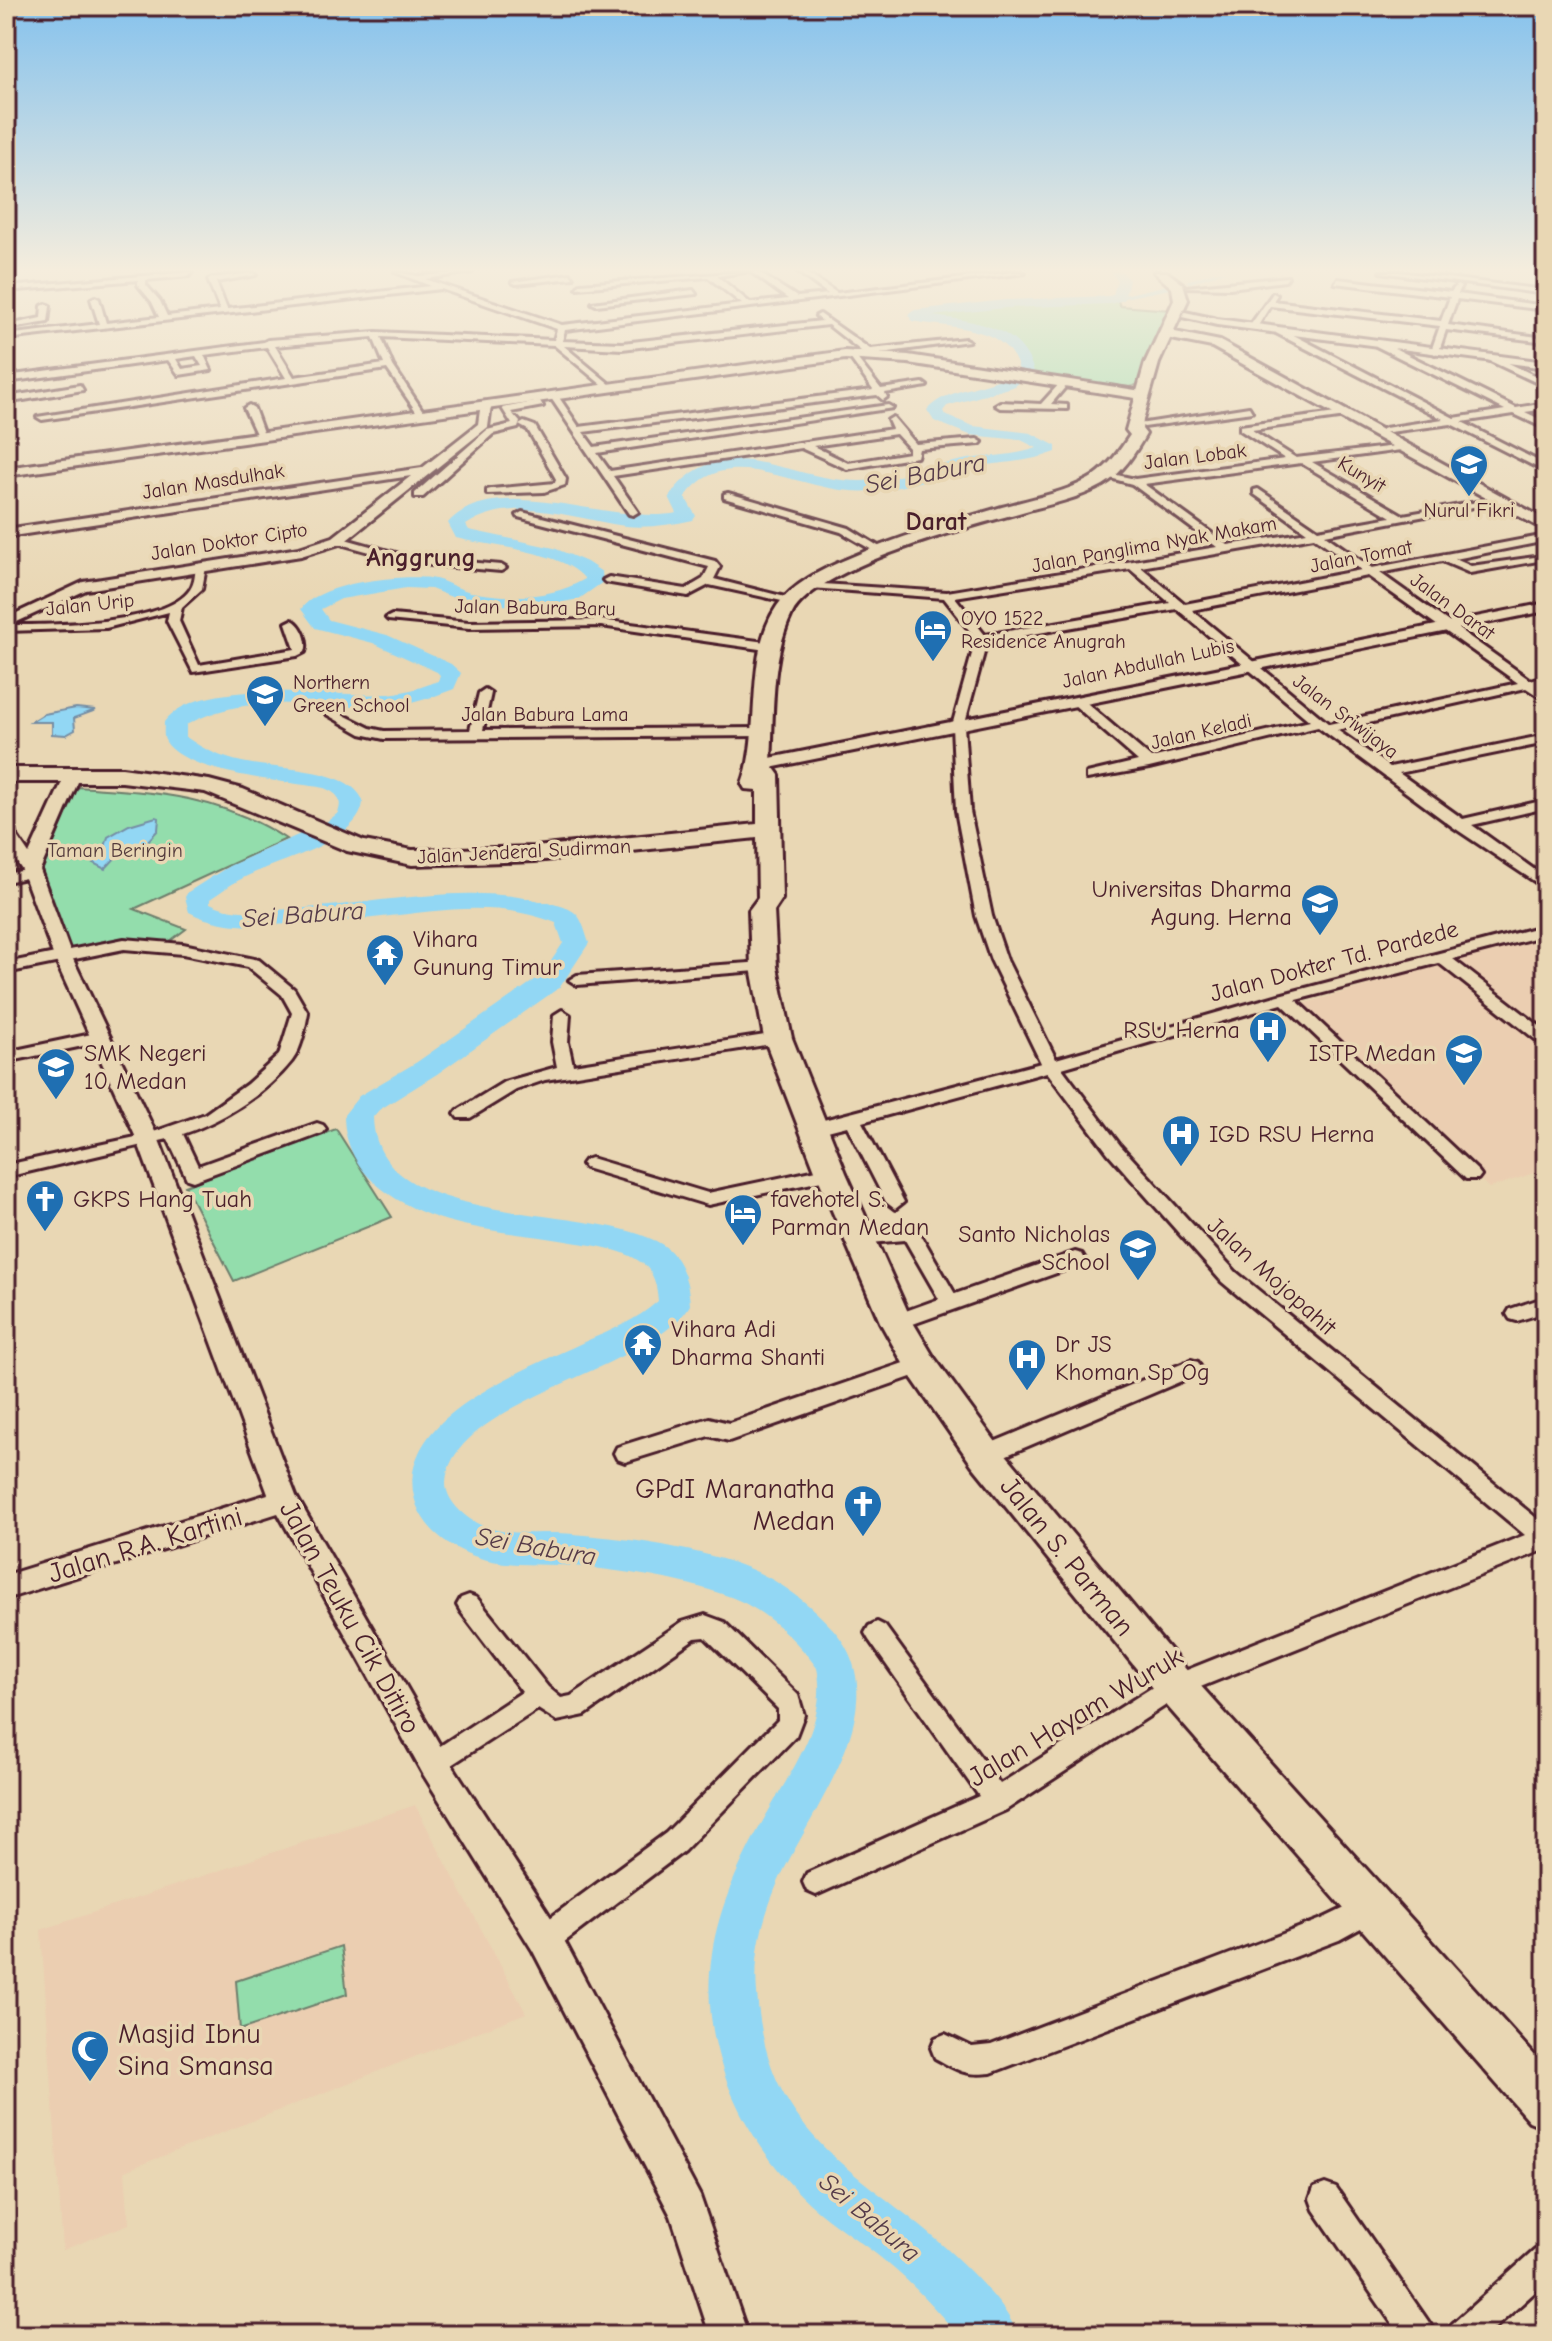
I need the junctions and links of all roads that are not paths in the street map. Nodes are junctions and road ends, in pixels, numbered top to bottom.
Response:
1 (276, 381) edge
2 (399, 381) edge
3 (601, 381) edge
4 (652, 381) edge
5 (873, 381) edge
6 (1042, 381) edge
7 (1149, 381) edge
8 (1157, 381) edge
9 (1287, 381) edge
10 (1290, 381) edge
11 (1376, 381) edge
12 (1454, 381) edge
13 (1063, 385) junction
14 (923, 386) dead end
15 (608, 387) junction
16 (80, 388) dead end
17 (879, 389) junction
18 (553, 395) junction
19 (1142, 395) junction
20 (6, 400) edge
21 (1328, 403) junction
22 (540, 404) dead end
23 (1000, 405) dead end
24 (480, 406) junction
25 (1044, 406) junction
26 (1546, 406) edge
27 (1064, 407) dead end
28 (249, 408) dead end
29 (888, 408) junction
30 (1249, 410) dead end
31 (1514, 411) junction
32 (420, 414) junction
33 (1343, 415) junction
34 (42, 417) dead end
35 (1453, 421) junction
36 (516, 424) junction
37 (480, 425) junction
38 (1546, 426) edge
39 (576, 430) junction
40 (1141, 430) junction
41 (898, 431) junction
42 (1385, 431) junction
43 (262, 436) junction
44 (977, 442) dead end
45 (802, 445) junction
46 (914, 447) junction
47 (1401, 447) junction
48 (589, 451) junction
49 (1299, 461) junction
50 (1546, 469) edge
51 (426, 471) junction
52 (6, 472) edge
53 (607, 474) junction
54 (1108, 476) junction
55 (1135, 482) junction
56 (491, 492) dead end
57 (1258, 492) dead end
58 (419, 495) dead end
59 (728, 496) dead end
60 (1504, 500) junction
61 (633, 512) dead end
62 (522, 515) dead end
63 (1402, 519) junction
64 (1546, 520) edge
65 (1546, 526) edge
66 (6, 533) edge
67 (1319, 533) junction
68 (1546, 538) edge
69 (338, 540) junction
70 (1226, 549) junction
71 (883, 552) junction
72 (1538, 558) dead end
73 (1446, 559) junction
74 (1132, 565) junction
75 (201, 567) junction
76 (501, 568) dead end
77 (1373, 571) junction
78 (609, 580) dead end
79 (707, 581) junction
80 (811, 585) junction
81 (947, 595) junction
82 (791, 600) junction
83 (177, 605) junction
84 (1181, 606) junction
85 (1546, 607) edge
86 (144, 617) junction
87 (392, 618) dead end
88 (173, 621) junction
89 (292, 623) dead end
90 (6, 625) edge
91 (1446, 627) junction
92 (982, 639) junction
93 (773, 647) junction
94 (1248, 665) junction
95 (1546, 680) edge
96 (1527, 684) junction
97 (485, 693) dead end
98 (1546, 697) edge
99 (1077, 701) junction
100 (332, 714) dead end
101 (958, 726) junction
102 (1324, 726) junction
103 (762, 732) junction
104 (475, 735) junction
105 (1546, 739) edge
106 (1149, 764) junction
107 (760, 765) junction
108 (1387, 772) junction
109 (6, 775) edge
110 (1092, 776) dead end
111 (6, 782) edge
112 (70, 782) junction
113 (1546, 804) edge
114 (280, 820) junction
115 (1458, 824) junction
116 (757, 832) junction
117 (6, 833) edge
118 (336, 846) junction
119 (31, 872) junction
120 (6, 878) edge
121 (1546, 885) edge
122 (1546, 930) edge
123 (63, 957) junction
124 (1441, 957) junction
125 (764, 967) junction
126 (6, 968) edge
127 (577, 980) dead end
128 (1285, 998) junction
129 (562, 1015) dead end
130 (101, 1037) junction
131 (778, 1038) junction
132 (1546, 1039) edge
133 (6, 1057) edge
134 (1051, 1066) junction
135 (566, 1071) junction
136 (464, 1114) dead end
137 (853, 1120) junction
138 (317, 1129) dead end
139 (812, 1129) junction
140 (174, 1133) junction
141 (148, 1140) junction
142 (591, 1164) dead end
143 (6, 1171) edge
144 (831, 1173) junction
145 (1472, 1175) dead end
146 (895, 1202) dead end
147 (859, 1237) junction
148 (1075, 1259) dead end
149 (950, 1302) junction
150 (1546, 1304) edge
151 (1517, 1314) dead end
152 (896, 1322) junction
153 (921, 1365) junction
154 (1191, 1368) dead end
155 (625, 1453) dead end
156 (985, 1455) junction
157 (284, 1500) junction
158 (1546, 1538) edge
159 (6, 1587) edge
160 (469, 1605) dead end
161 (877, 1633) dead end
162 (1175, 1686) junction
163 (539, 1695) junction
164 (434, 1764) junction
165 (997, 1801) junction
166 (816, 1882) dead end
167 (1370, 1909) junction
168 (545, 1939) junction
169 (945, 2048) dead end
170 (1542, 2098) edge
171 (1325, 2199) dead end
172 (1546, 2261) edge
173 (729, 2335) edge
174 (1419, 2335) edge
175 (1463, 2335) edge

1 - 34 street
2 - 32 street
3 - 15 street
4 - 15 main road
5 - 17 street
6 - 13 main road
7 - 19 main road
8 - 40 main road
9 - 21 main road
10 - 21 main road
11 - 35 street
12 - 31 street
13 - 19 main road
13 - 25 street
14 - 17 street
15 - 18 main road
16 - 20 street
17 - 29 street
17 - 39 street
18 - 24 main road
18 - 39 street
19 - 40 main road
21 - 33 main road
21 - 42 main road
22 - 36 street
23 - 25 street
24 - 32 main road
24 - 37 street
25 - 27 street
26 - 31 street
28 - 43 street
29 - 41 street
29 - 48 street
30 - 40 street
31 - 35 street
31 - 38 street
32 - 43 main road
33 - 47 main road
33 - 49 street, Kunyit
35 - 42 street
35 - 50 street
36 - 37 street
36 - 56 street
36 - 58 street
37 - 51 street, Jalan Doktor Cipto
39 - 48 street
40 - 54 main road
41 - 45 street
41 - 46 street
42 - 60 main road
43 - 52 main road
44 - 46 street
45 - 46 street
45 - 53 street
47 - 49 street, Jalan Lobak
47 - 60 main road
48 - 53 street
49 - 55 street, Jalan Lobak
49 - 63 street, Kunyit
51 - 66 street, Jalan Masdulhak
51 - 69 street, Jalan Doktor Cipto
53 - 61 street
54 - 55 street
54 - 71 main road
55 - 70 street
57 - 67 street, Jalan Darat
59 - 71 street
60 - 63 street, Jalan Panglima Nyak Makam
60 - 64 main road
60 - 65 main road
62 - 79 street
63 - 67 street, Jalan Panglima Nyak Makam
67 - 70 street, Jalan Panglima Nyak Makam
67 - 77 street, Jalan Darat
68 - 73 street, Jalan Tomat
69 - 75 street, Jalan Doktor Cipto
69 - 76 street
70 - 74 street, Jalan Panglima Nyak Makam
71 - 80 main road
72 - 73 street
73 - 77 street, Jalan Tomat
74 - 81 street, Jalan Panglima Nyak Makam
74 - 84 street, Jalan Sriwijaya
75 - 83 street
75 - 90 street, Jalan Doktor Cipto
77 - 84 street, Jalan Tomat
77 - 91 street, Jalan Darat
78 - 79 street
79 - 82 street
80 - 81 street, Jalan Panglima Nyak Makam
80 - 82 main road
81 - 92 street
82 - 93 main road, Jalan S. Parman
83 - 86 street, Jalan Urip
83 - 88 street
84 - 92 street, Jalan Tomat
84 - 94 street, Jalan Sriwijaya
85 - 91 street, Jalan Abdullah Lubis
86 - 88 street
86 - 90 street, Jalan Urip
87 - 93 street, Jalan Babura Baru
88 - 89 street
91 - 94 street, Jalan Abdullah Lubis
91 - 96 street, Jalan Darat
92 - 101 street, Jalan Mojopahit
93 - 103 main road, Jalan S. Parman
94 - 99 street, Jalan Abdullah Lubis
94 - 102 street, Jalan Sriwijaya
95 - 96 street, Jalan Keladi
96 - 98 street, Jalan Darat
96 - 102 street, Jalan Keladi
97 - 104 street
99 - 101 street, Jalan Abdullah Lubis
99 - 106 street
100 - 104 street, Jalan Babura Lama
101 - 107 street, Jalan Abdullah Lubis
101 - 134 street, Jalan Mojopahit
102 - 106 street, Jalan Keladi
102 - 108 street, Jalan Sriwijaya
103 - 104 street, Jalan Babura Lama
103 - 107 main road, Jalan S. Parman
105 - 108 street
106 - 110 street, Jalan Keladi
107 - 116 main road, Jalan S. Parman
108 - 115 street, Jalan Sriwijaya
109 - 114 main road, Jalan Jenderal Sudirman
111 - 112 main road, Jalan Jenderal Sudirman
112 - 114 main road, Jalan Jenderal Sudirman
112 - 119 street
113 - 115 street
114 - 118 main road, Jalan Jenderal Sudirman
115 - 121 street, Jalan Sriwijaya
116 - 118 main road, Jalan Jenderal Sudirman
116 - 118 main road, Jalan Jenderal Sudirman
116 - 125 main road, Jalan S. Parman
117 - 119 street, Jalan Teuku Cik Ditiro
119 - 120 street
119 - 123 street, Jalan Teuku Cik Ditiro
122 - 124 street, Jalan Dokter Td. Pardede
123 - 126 street
123 - 130 street, Jalan Teuku Cik Ditiro
123 - 140 street
124 - 128 street, Jalan Dokter Td. Pardede
124 - 132 street
125 - 127 street
125 - 131 main road, Jalan S. Parman
128 - 134 street, Jalan Dokter Td. Pardede
128 - 145 street
129 - 135 street
130 - 133 street
130 - 141 street, Jalan Teuku Cik Ditiro
131 - 135 street
131 - 139 main road, Jalan S. Parman
134 - 137 street, Jalan Dokter Td. Pardede
134 - 158 street, Jalan Mojopahit
135 - 136 street
137 - 139 street, Jalan Dokter Td. Pardede
137 - 146 street
138 - 140 street
139 - 144 main road, Jalan S. Parman
140 - 141 street
141 - 143 street
141 - 157 street, Jalan Teuku Cik Ditiro
142 - 144 street
144 - 147 main road, Jalan S. Parman
147 - 149 street
147 - 152 main road, Jalan S. Parman
148 - 149 street
149 - 152 street
150 - 151 street
152 - 153 main road, Jalan S. Parman
153 - 155 street
153 - 156 main road, Jalan S. Parman
154 - 156 street
156 - 162 main road, Jalan S. Parman
157 - 159 street, Jalan R.A. Kartini
157 - 164 street, Jalan Teuku Cik Ditiro
158 - 162 street, Jalan Hayam Wuruk
160 - 163 street
161 - 165 street
162 - 165 street, Jalan Hayam Wuruk
162 - 167 main road, Jalan S. Parman
163 - 164 street
163 - 168 street
164 - 168 street, Jalan Teuku Cik Ditiro
165 - 166 street, Jalan Hayam Wuruk
167 - 169 street
167 - 170 main road, Jalan S. Parman
168 - 173 street, Jalan Teuku Cik Ditiro
171 - 174 street
172 - 175 street

